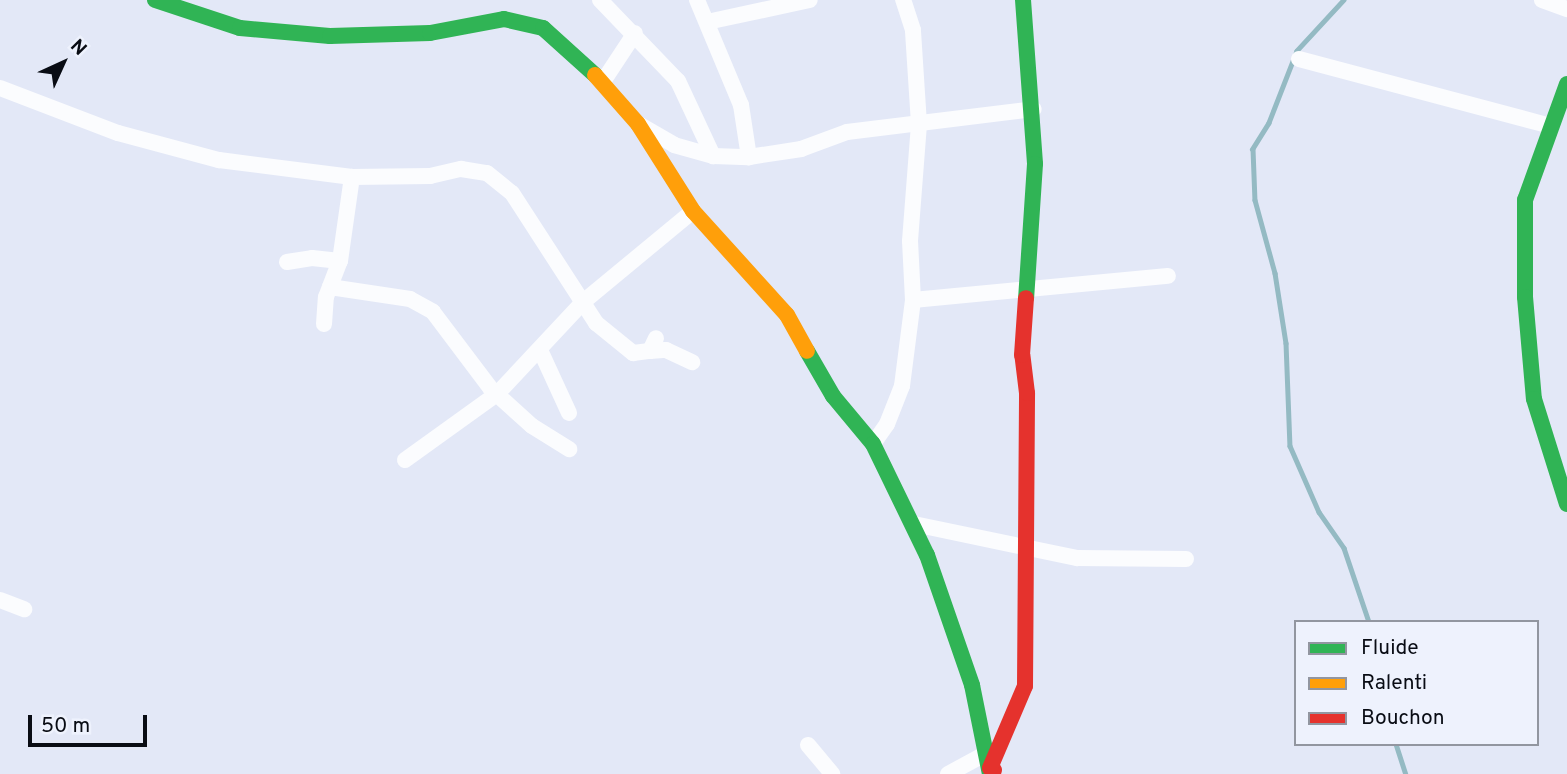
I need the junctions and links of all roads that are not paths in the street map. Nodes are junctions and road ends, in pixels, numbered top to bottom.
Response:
1 (155, 0) edge
2 (600, 0) edge
3 (697, 0) edge
4 (810, 0) edge
5 (903, 0) edge
6 (1023, 0) edge
7 (1542, 0) edge
8 (1567, 9) edge
9 (707, 22) junction
10 (635, 33) junction
11 (1299, 59) dead end
12 (604, 80) junction
13 (1567, 84) edge
14 (0, 88) edge
15 (1034, 109) junction
16 (638, 124) junction
17 (919, 124) junction
18 (1551, 126) junction
19 (713, 156) junction
20 (749, 157) junction
21 (352, 177) junction
22 (693, 211) junction
23 (340, 261) junction
24 (287, 262) dead end
25 (1168, 276) dead end
26 (330, 287) junction
27 (1023, 292) junction
28 (913, 300) junction
29 (583, 303) junction
30 (324, 324) dead end
31 (541, 352) junction
32 (692, 362) dead end
33 (497, 394) junction
34 (569, 413) dead end
35 (873, 444) junction
36 (569, 449) dead end
37 (405, 460) dead end
38 (1567, 505) edge
39 (914, 524) junction
40 (1028, 550) junction
41 (1186, 559) dead end
42 (0, 600) edge
43 (24, 609) dead end
44 (808, 745) dead end
45 (992, 767) edge
46 (831, 773) edge
47 (948, 774) edge

1 - 12 street
2 - 10 street
3 - 9 street
4 - 9 street
5 - 17 street
6 - 15 street
7 - 8 street
9 - 20 street
10 - 12 street
10 - 19 street
11 - 18 street
12 - 16 street
13 - 18 street
14 - 21 street
15 - 17 street
15 - 27 street
16 - 19 street
16 - 22 street
17 - 20 street
17 - 28 street
18 - 38 street
19 - 20 street
21 - 23 street
21 - 29 street
22 - 29 street
22 - 35 street
23 - 24 street
23 - 26 street
25 - 27 street
26 - 30 street
26 - 33 street
27 - 28 street
27 - 40 street
28 - 35 street
29 - 31 street
29 - 32 street
31 - 33 street
31 - 34 street
33 - 36 street
33 - 37 street
35 - 39 street
39 - 40 street
39 - 45 street
40 - 41 street
40 - 45 street
42 - 43 street
44 - 46 street
45 - 47 street

